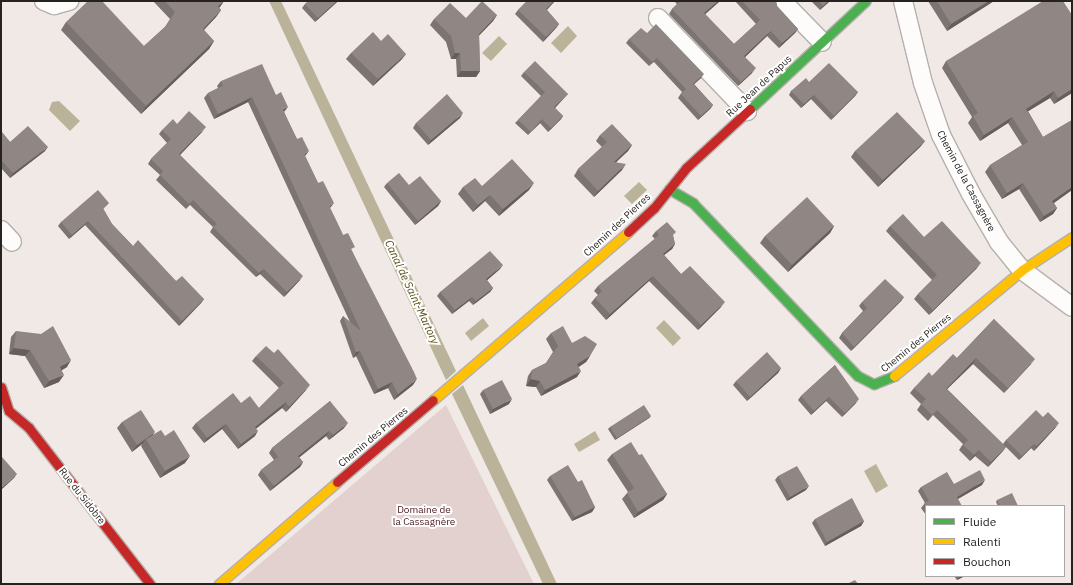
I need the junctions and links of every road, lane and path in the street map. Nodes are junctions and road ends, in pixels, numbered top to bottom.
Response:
1 (44, 1) edge
2 (69, 1) edge
3 (782, 1) edge
4 (866, 1) edge
5 (903, 1) edge
6 (658, 18) dead end
7 (822, 42) junction
8 (747, 112) junction
9 (669, 189) junction
10 (1072, 237) edge
11 (1022, 270) junction
12 (1072, 307) edge
13 (1, 387) edge
14 (5, 412) edge
15 (150, 584) edge
16 (219, 584) edge

1 - 2 street
3 - 7 street
4 - 7 street, Rue Jean de Papus
5 - 11 street, Chemin de la Cassagnère
6 - 8 street
7 - 8 street, Rue Jean de Papus
8 - 9 street, Rue Jean de Papus
9 - 11 street, Chemin des Pierres
9 - 16 street, Chemin des Pierres
10 - 11 street, Chemin des Pierres
11 - 12 street, Chemin de la Cassagnère
13 - 14 street, Rue du Sidobre
14 - 15 street, Rue du Sidobre

